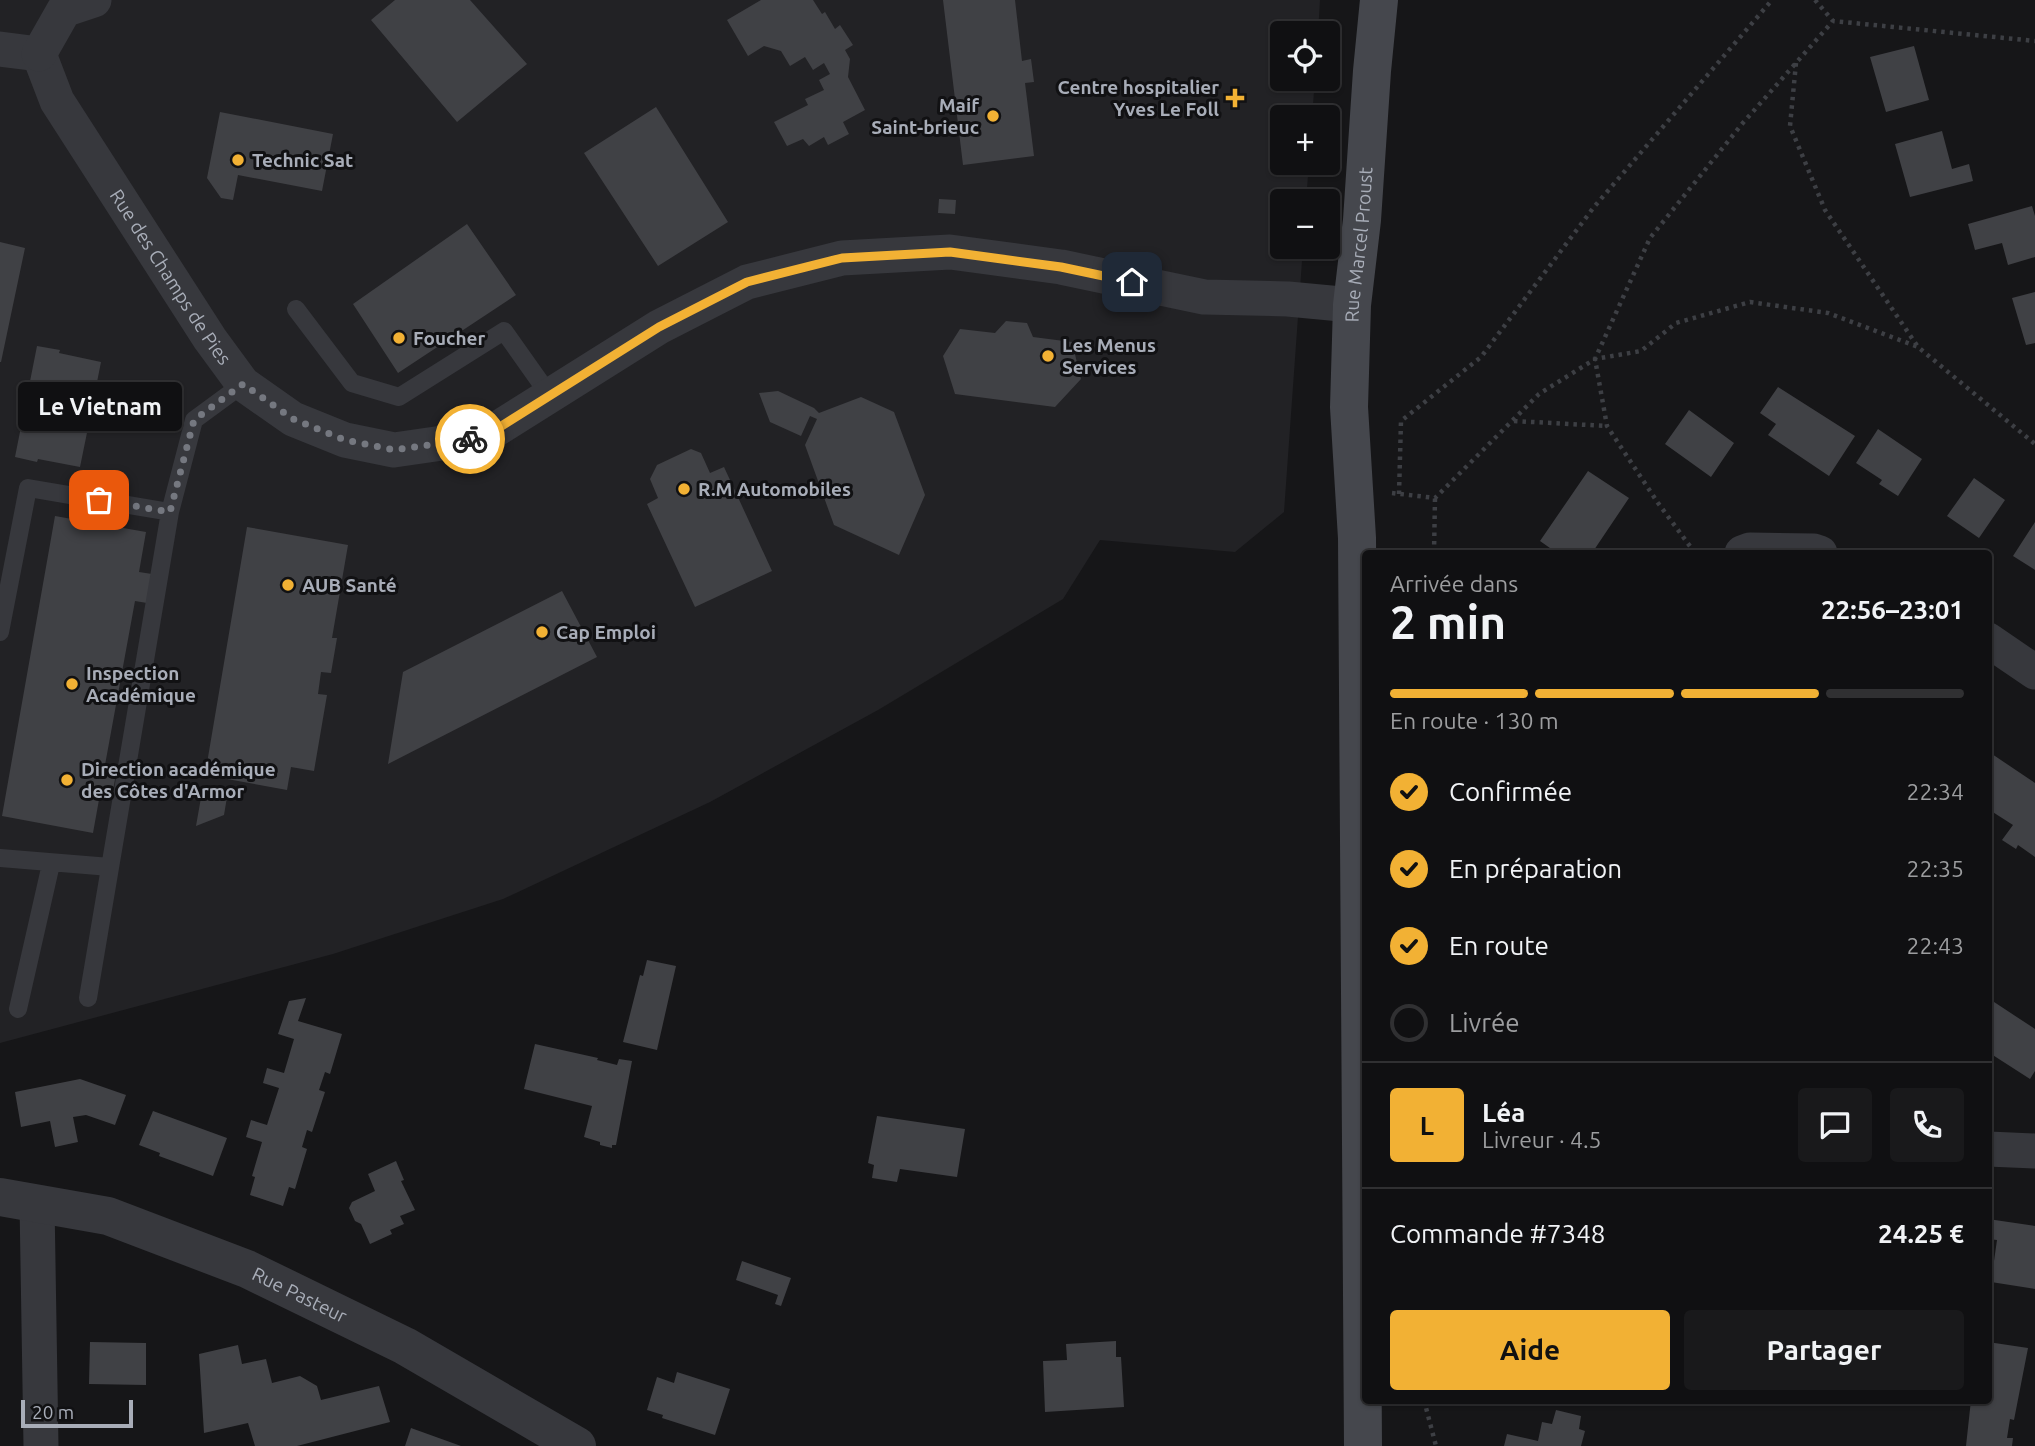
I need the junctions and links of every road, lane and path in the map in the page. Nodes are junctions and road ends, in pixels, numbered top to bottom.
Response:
1 (94, 0) edge
2 (1379, 0) edge
3 (1772, 0) edge
4 (1815, 0) edge
5 (1833, 21) junction
6 (2035, 41) edge
7 (0, 48) edge
8 (39, 54) junction
9 (1796, 62) junction
10 (1352, 305) junction
11 (296, 309) dead end
12 (1918, 347) junction
13 (1595, 359) junction
14 (243, 384) junction
15 (550, 396) junction
16 (1513, 421) junction
17 (1607, 426) junction
18 (2035, 444) edge
19 (1353, 489) junction
20 (1399, 494) junction
21 (1435, 498) junction
22 (170, 512) junction
23 (1434, 550) edge
24 (1693, 550) edge
25 (0, 632) edge
26 (1992, 643) edge
27 (2035, 672) edge
28 (0, 858) edge
29 (51, 863) junction
30 (110, 867) junction
31 (89, 998) dead end
32 (19, 1009) dead end
33 (1992, 1149) edge
34 (2035, 1152) edge
35 (0, 1197) edge
36 (37, 1203) junction
37 (1362, 1295) edge
38 (1363, 1404) edge
39 (1425, 1404) edge
40 (41, 1446) edge
41 (577, 1446) edge
42 (1363, 1446) edge
43 (1436, 1446) edge

1 - 8 street
2 - 10 main road, Rue Marcel Proust
3 - 20 path
4 - 5 path
5 - 6 path
5 - 9 path
7 - 8 street
8 - 14 street, Rue des Champs de Pies
9 - 12 path
9 - 13 path
10 - 15 street, Rue des Champs de Pies
10 - 19 main road, Rue Marcel Proust
11 - 15 lane
12 - 13 path
12 - 18 path
13 - 16 path
13 - 17 path
14 - 15 street, Rue des Champs de Pies
14 - 22 lane
16 - 17 path
16 - 21 path
17 - 24 path
19 - 20 path
19 - 37 main road, Rue Marcel Proust
20 - 21 path
21 - 23 path
22 - 25 lane
22 - 30 lane
26 - 27 street
28 - 29 lane
29 - 30 lane
29 - 32 lane
30 - 31 lane
33 - 34 street
35 - 36 street, Rue Pasteur
36 - 40 street
36 - 41 street, Rue Pasteur
38 - 42 main road, Rue Marcel Proust
39 - 43 path

